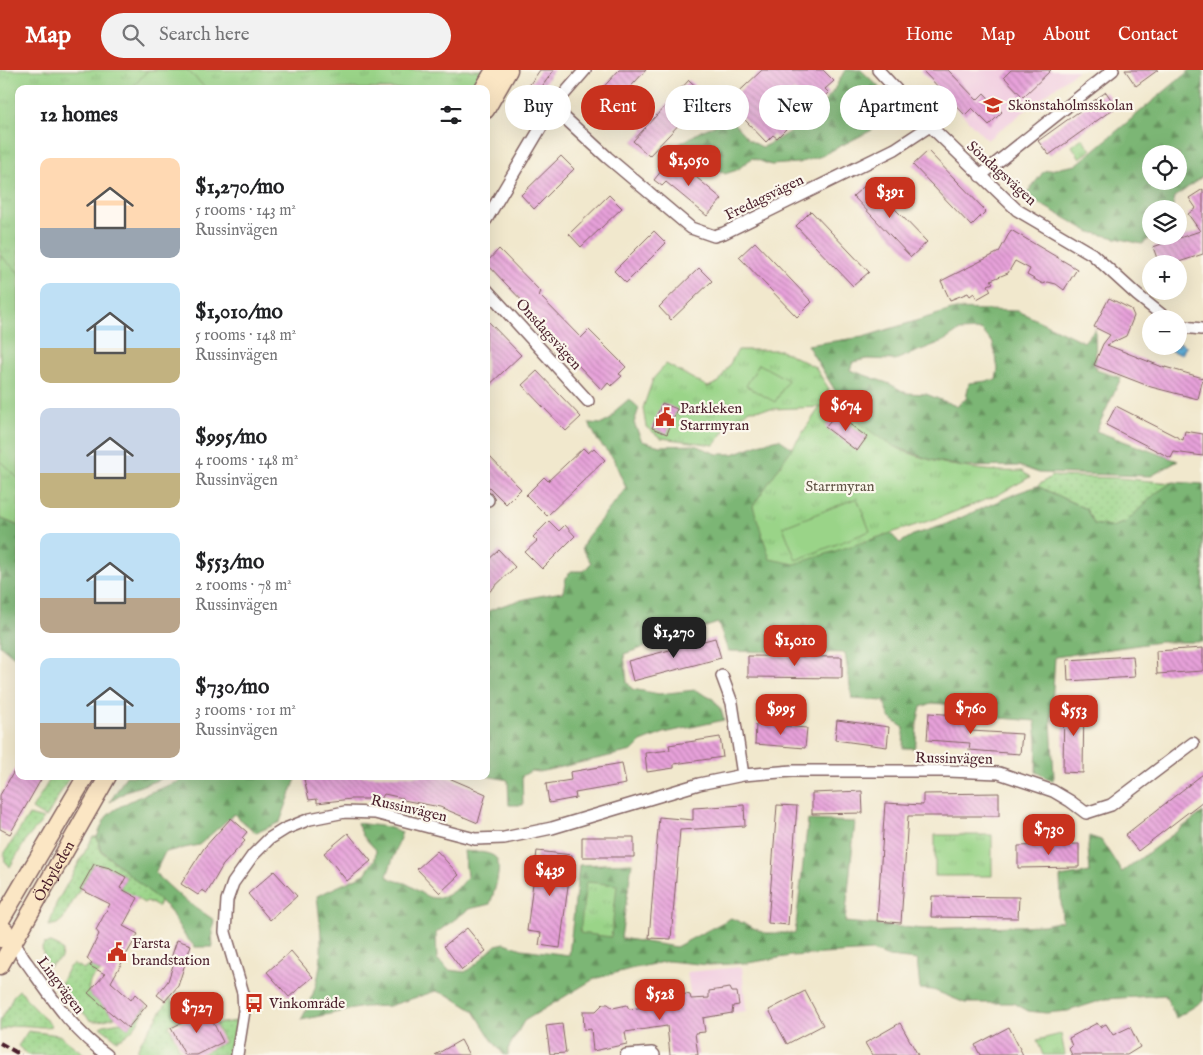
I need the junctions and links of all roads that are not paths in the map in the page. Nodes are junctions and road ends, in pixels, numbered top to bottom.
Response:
1 (494, 70) edge
2 (509, 70) edge
3 (585, 70) edge
4 (878, 70) edge
5 (1113, 70) edge
6 (485, 85) edge
7 (892, 85) edge
8 (571, 86) edge
9 (490, 103) edge
10 (571, 124) edge
11 (539, 130) edge
12 (924, 130) edge
13 (934, 130) edge
14 (980, 176) junction
15 (490, 213) edge
16 (490, 292) edge
17 (1156, 310) edge
18 (1187, 327) edge
19 (1202, 329) edge
20 (588, 400) dead end
21 (722, 676) dead end
22 (1193, 743) dead end
23 (743, 775) junction
24 (84, 780) edge
25 (105, 780) edge
26 (4, 931) edge
27 (0, 966) edge
28 (107, 1055) edge
29 (236, 1055) edge
30 (626, 1055) edge
31 (654, 1055) edge

1 - 6 main road
2 - 9 main road
3 - 8 street
4 - 7 street, Söndagsvägen
5 - 14 street
10 - 12 street, Fredagsvägen
11 - 15 street
13 - 14 street, Söndagsvägen
14 - 17 street, Söndagsvägen
16 - 20 street, Onsdagsvägen
18 - 19 street
21 - 23 street
22 - 23 street, Russinvägen
23 - 29 street, Russinvägen
24 - 26 main road, Örbyleden
25 - 26 main road, Örbyleden
26 - 27 main road, Örbyleden
26 - 28 street, Lingvägen
30 - 31 street

